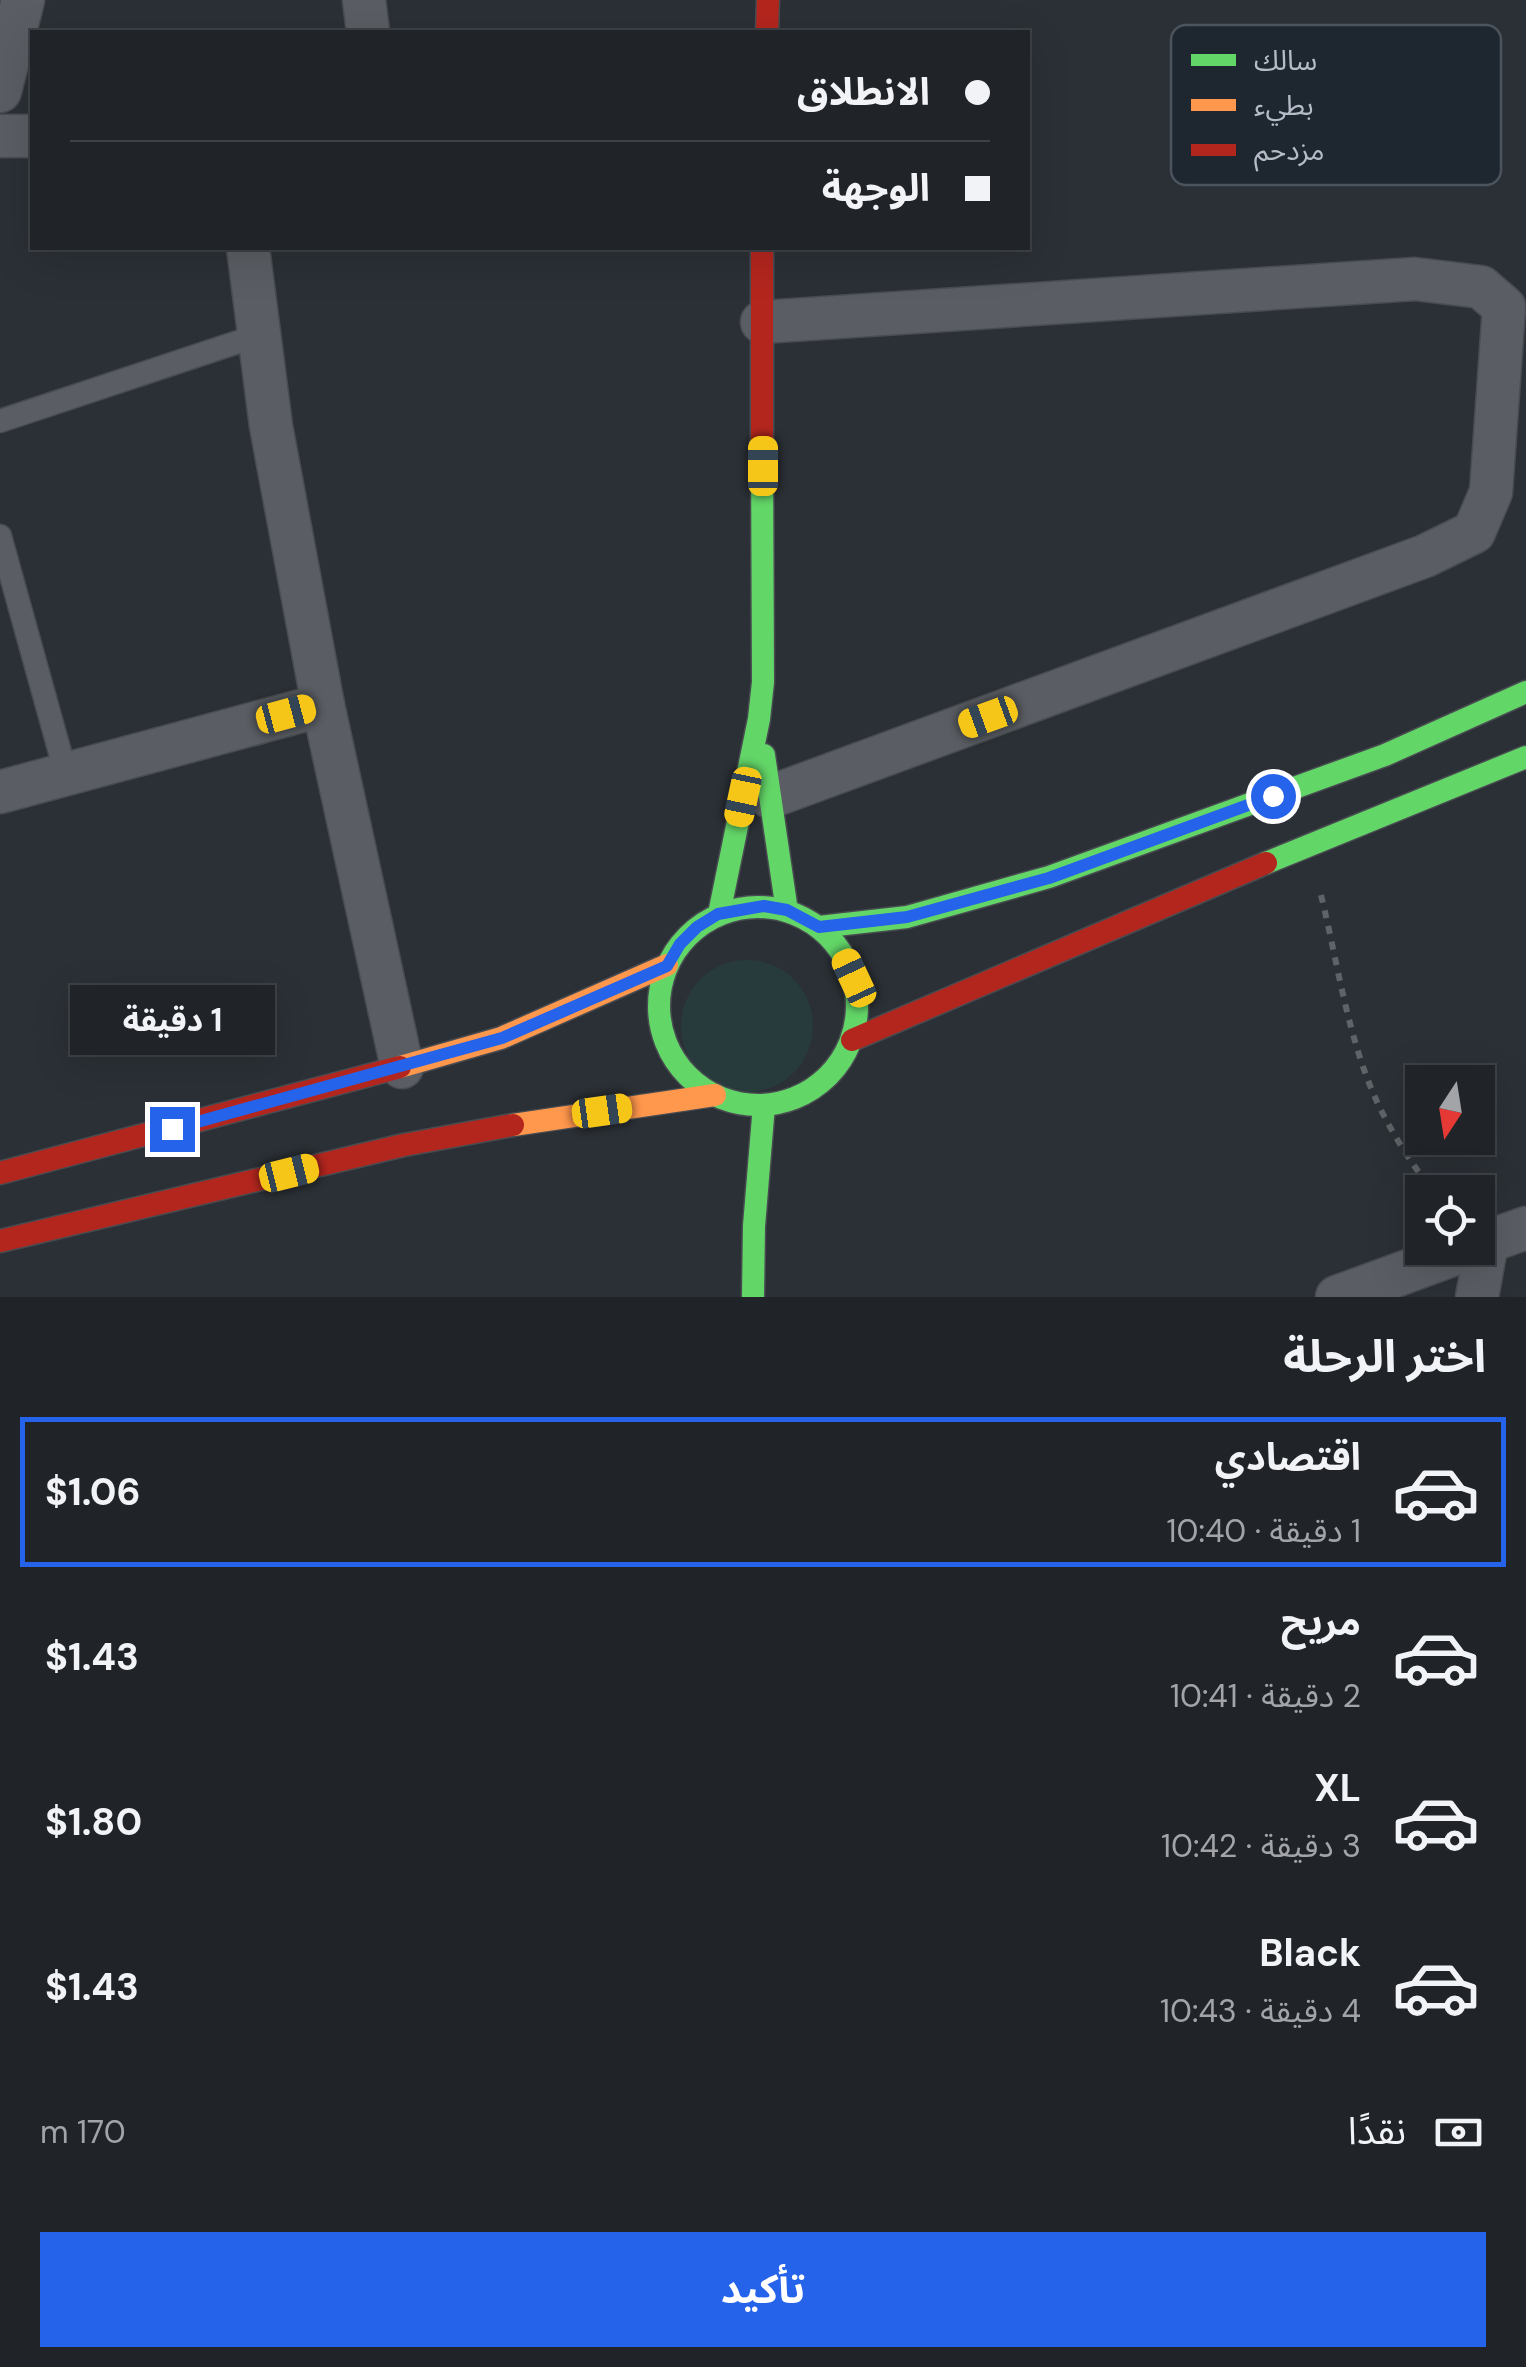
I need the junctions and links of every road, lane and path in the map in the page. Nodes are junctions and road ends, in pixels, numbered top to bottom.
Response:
1 (24, 0) edge
2 (364, 0) edge
3 (768, 0) edge
4 (368, 30) edge
5 (767, 30) edge
6 (0, 91) edge
7 (0, 136) edge
8 (30, 136) edge
9 (248, 250) edge
10 (762, 250) edge
11 (762, 322) junction
12 (259, 335) junction
13 (0, 421) edge
14 (0, 536) edge
15 (1526, 692) edge
16 (323, 705) junction
17 (759, 718) junction
18 (1526, 757) edge
19 (66, 774) junction
20 (0, 792) edge
21 (770, 798) junction
22 (1310, 845) junction
23 (787, 910) junction
24 (718, 914) junction
25 (819, 927) junction
26 (667, 966) junction
27 (852, 1040) junction
28 (402, 1066) junction
29 (715, 1095) junction
30 (764, 1105) junction
31 (0, 1173) edge
32 (1421, 1175) edge
33 (0, 1241) edge
34 (1424, 1265) edge
35 (1484, 1265) edge
36 (753, 1297) edge
37 (1336, 1297) edge
38 (1477, 1297) edge

1 - 6 street
2 - 4 street
3 - 5 main road
7 - 8 street
9 - 12 street
10 - 11 main road
11 - 17 main road
11 - 21 street
12 - 13 lane
12 - 16 street
14 - 19 lane
15 - 25 main road
16 - 19 street
16 - 28 street
17 - 21 main road
17 - 24 main road
18 - 22 main road
19 - 20 street
21 - 23 main road
22 - 27 main road
22 - 32 path
23 - 24 main road
23 - 25 main road
24 - 26 main road
25 - 27 main road
26 - 28 main road
26 - 29 main road
27 - 30 main road
28 - 31 main road
29 - 30 main road
29 - 33 main road
30 - 36 main road
34 - 37 street
35 - 38 street

